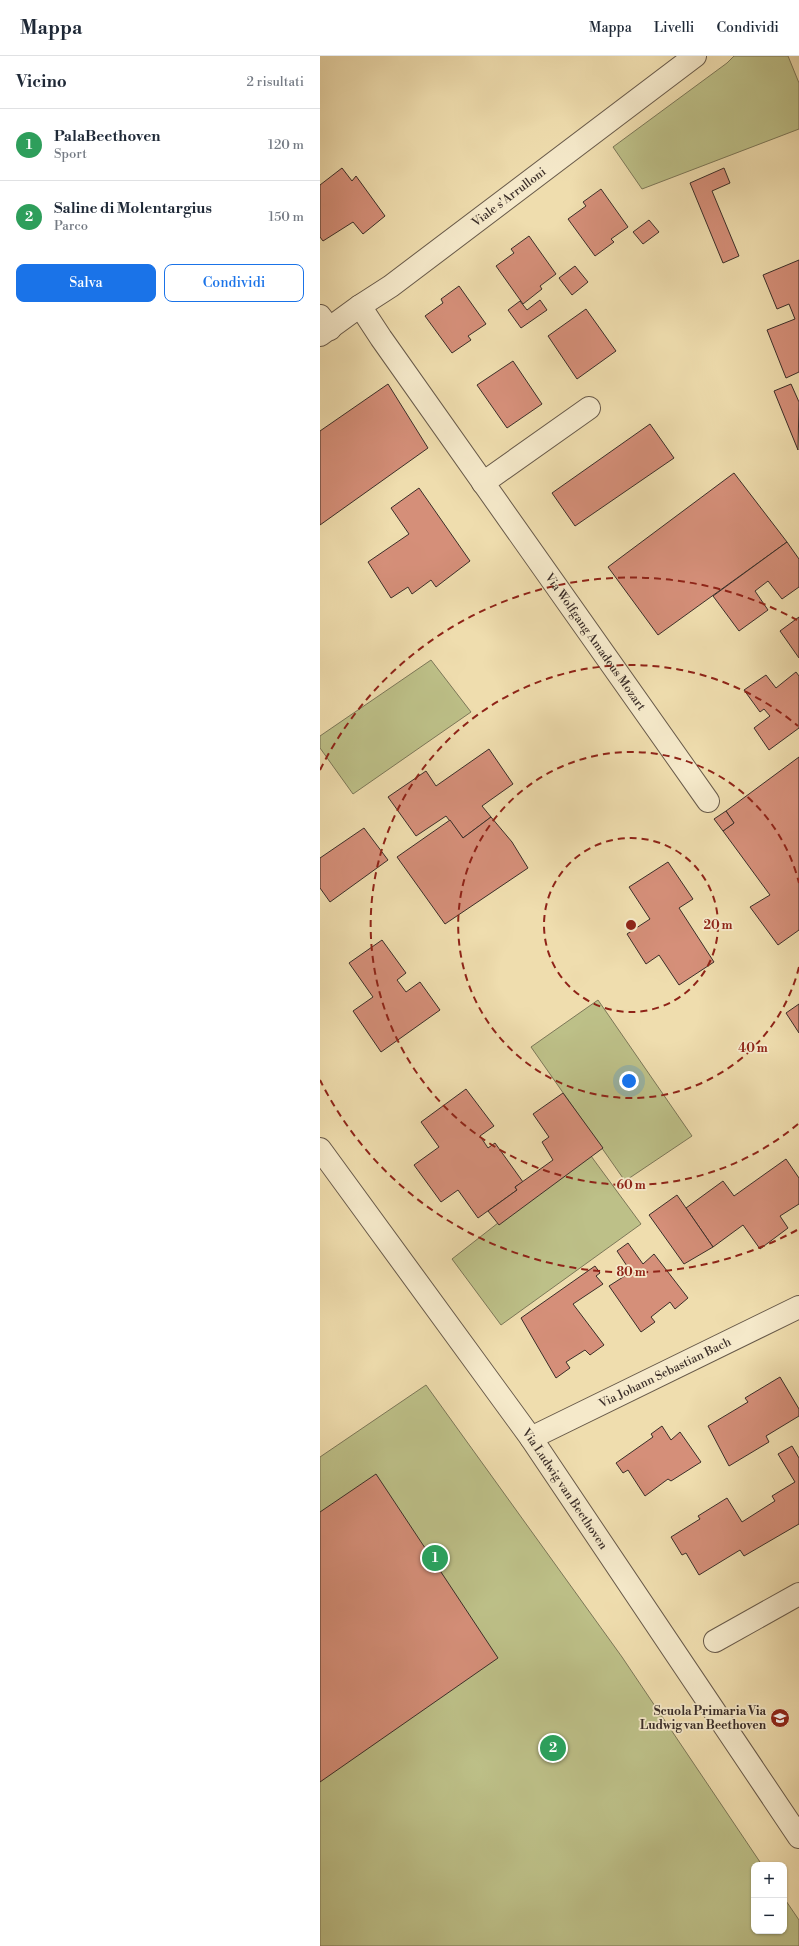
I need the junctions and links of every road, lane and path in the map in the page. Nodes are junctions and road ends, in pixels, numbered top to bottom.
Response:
1 (696, 56) edge
2 (360, 306) junction
3 (323, 327) edge
4 (589, 408) dead end
5 (483, 483) junction
6 (708, 801) dead end
7 (320, 1149) edge
8 (799, 1307) edge
9 (531, 1438) junction
10 (799, 1594) edge
11 (715, 1641) dead end
12 (799, 1836) edge

1 - 2 street, Viale s'Arrulloni
2 - 3 street, Viale s'Arrulloni
2 - 5 street, Via Wolfgang Amadeus Mozart
4 - 5 street
5 - 6 street, Via Wolfgang Amadeus Mozart
7 - 9 street, Via Ludwig van Beethoven
8 - 9 street, Via Johann Sebastian Bach
9 - 12 street, Via Ludwig van Beethoven
10 - 11 street

